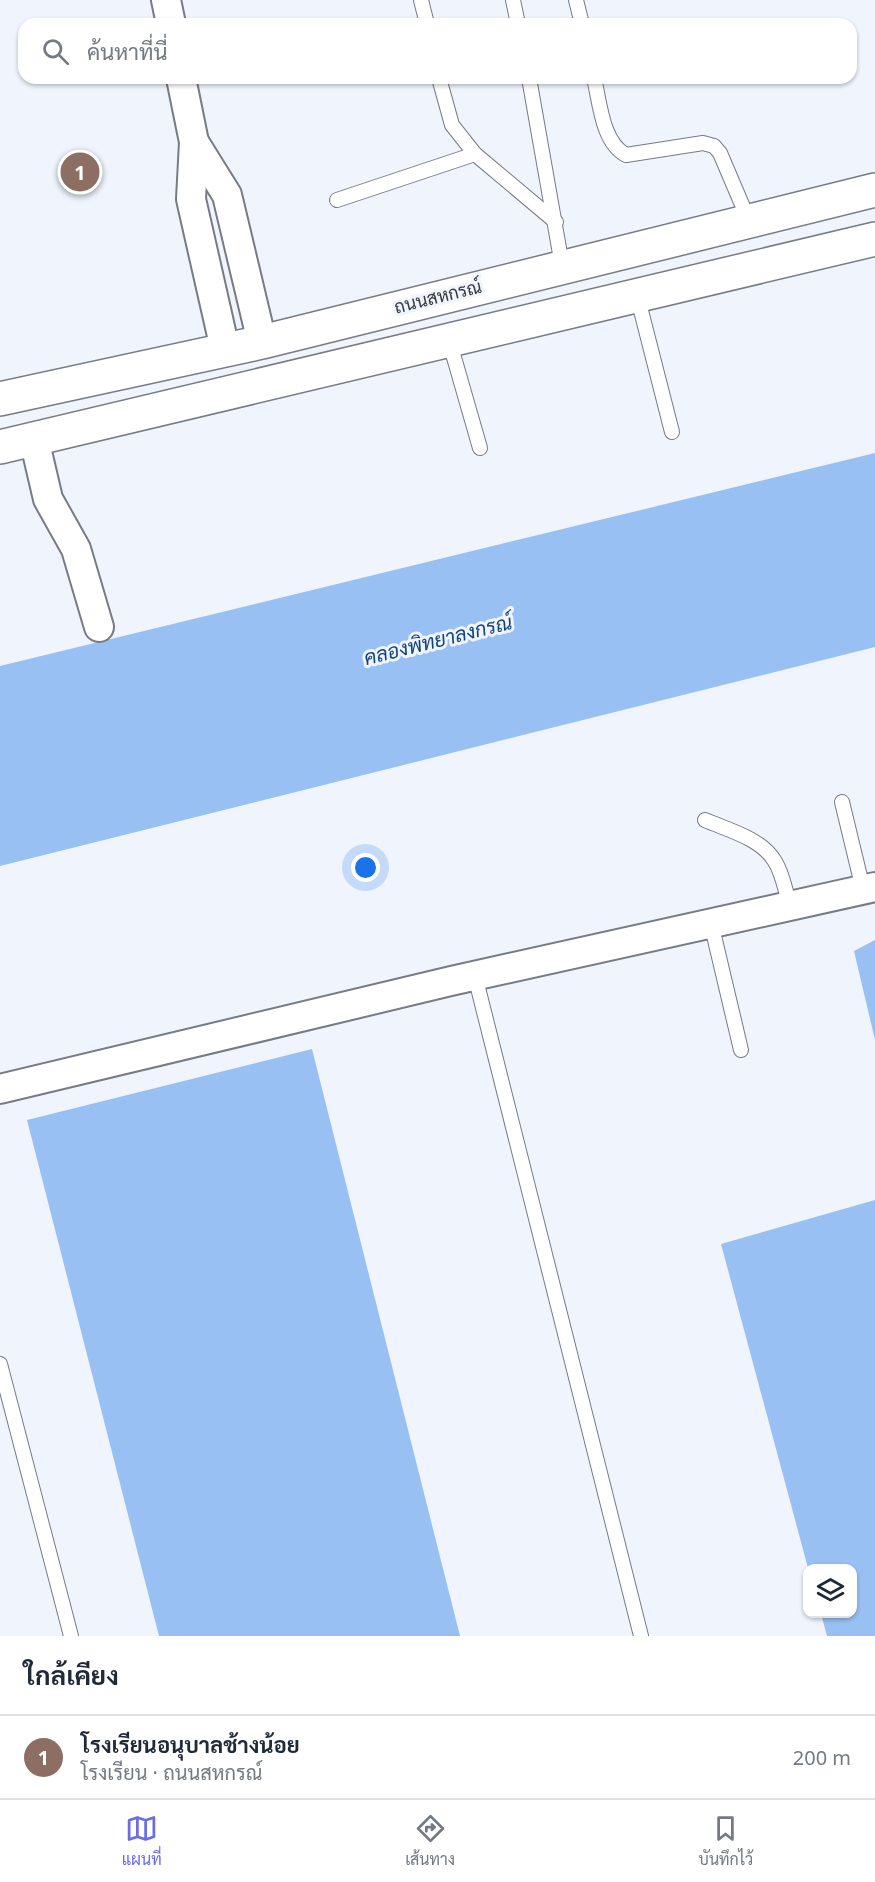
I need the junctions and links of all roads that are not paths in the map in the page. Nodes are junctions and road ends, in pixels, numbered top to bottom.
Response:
1 (166, 0) edge
2 (421, 0) edge
3 (513, 0) edge
4 (576, 0) edge
5 (170, 18) edge
6 (426, 18) edge
7 (517, 18) edge
8 (580, 18) edge
9 (182, 84) edge
10 (441, 84) edge
11 (530, 84) edge
12 (595, 84) edge
13 (194, 142) junction
14 (475, 154) junction
15 (875, 190) edge
16 (338, 200) dead end
17 (749, 221) junction
18 (556, 222) junction
19 (875, 239) edge
20 (562, 265) junction
21 (637, 295) junction
22 (357, 317) junction
23 (449, 340) junction
24 (262, 342) junction
25 (225, 349) junction
26 (366, 359) junction
27 (0, 399) edge
28 (672, 432) dead end
29 (34, 439) junction
30 (0, 447) edge
31 (480, 448) dead end
32 (99, 627) dead end
33 (842, 802) dead end
34 (705, 820) dead end
35 (869, 888) edge
36 (790, 905) junction
37 (711, 923) junction
38 (475, 976) junction
39 (741, 1050) dead end
40 (0, 1089) edge
41 (0, 1364) edge
42 (71, 1636) edge
43 (640, 1636) edge

1 - 5 street
2 - 6 lane
3 - 7 lane
4 - 8 lane
9 - 13 street
10 - 14 lane
11 - 18 lane
12 - 17 lane
13 - 24 street
13 - 25 street
14 - 16 lane
14 - 18 lane
15 - 17 main road, ถนนสหกรณ์
17 - 20 main road, ถนนสหกรณ์
18 - 20 lane
19 - 21 main road
20 - 22 main road, ถนนสหกรณ์
21 - 23 main road
21 - 28 lane
22 - 24 main road, ถนนสหกรณ์
22 - 26 main road
23 - 26 main road
23 - 31 lane
24 - 25 main road, ถนนสหกรณ์
25 - 27 main road, ถนนสหกรณ์
26 - 29 main road
29 - 30 main road
29 - 32 street
33 - 35 lane
34 - 36 lane
35 - 36 street
36 - 37 street
37 - 38 street
37 - 39 lane
38 - 40 street
38 - 43 lane
41 - 42 lane

